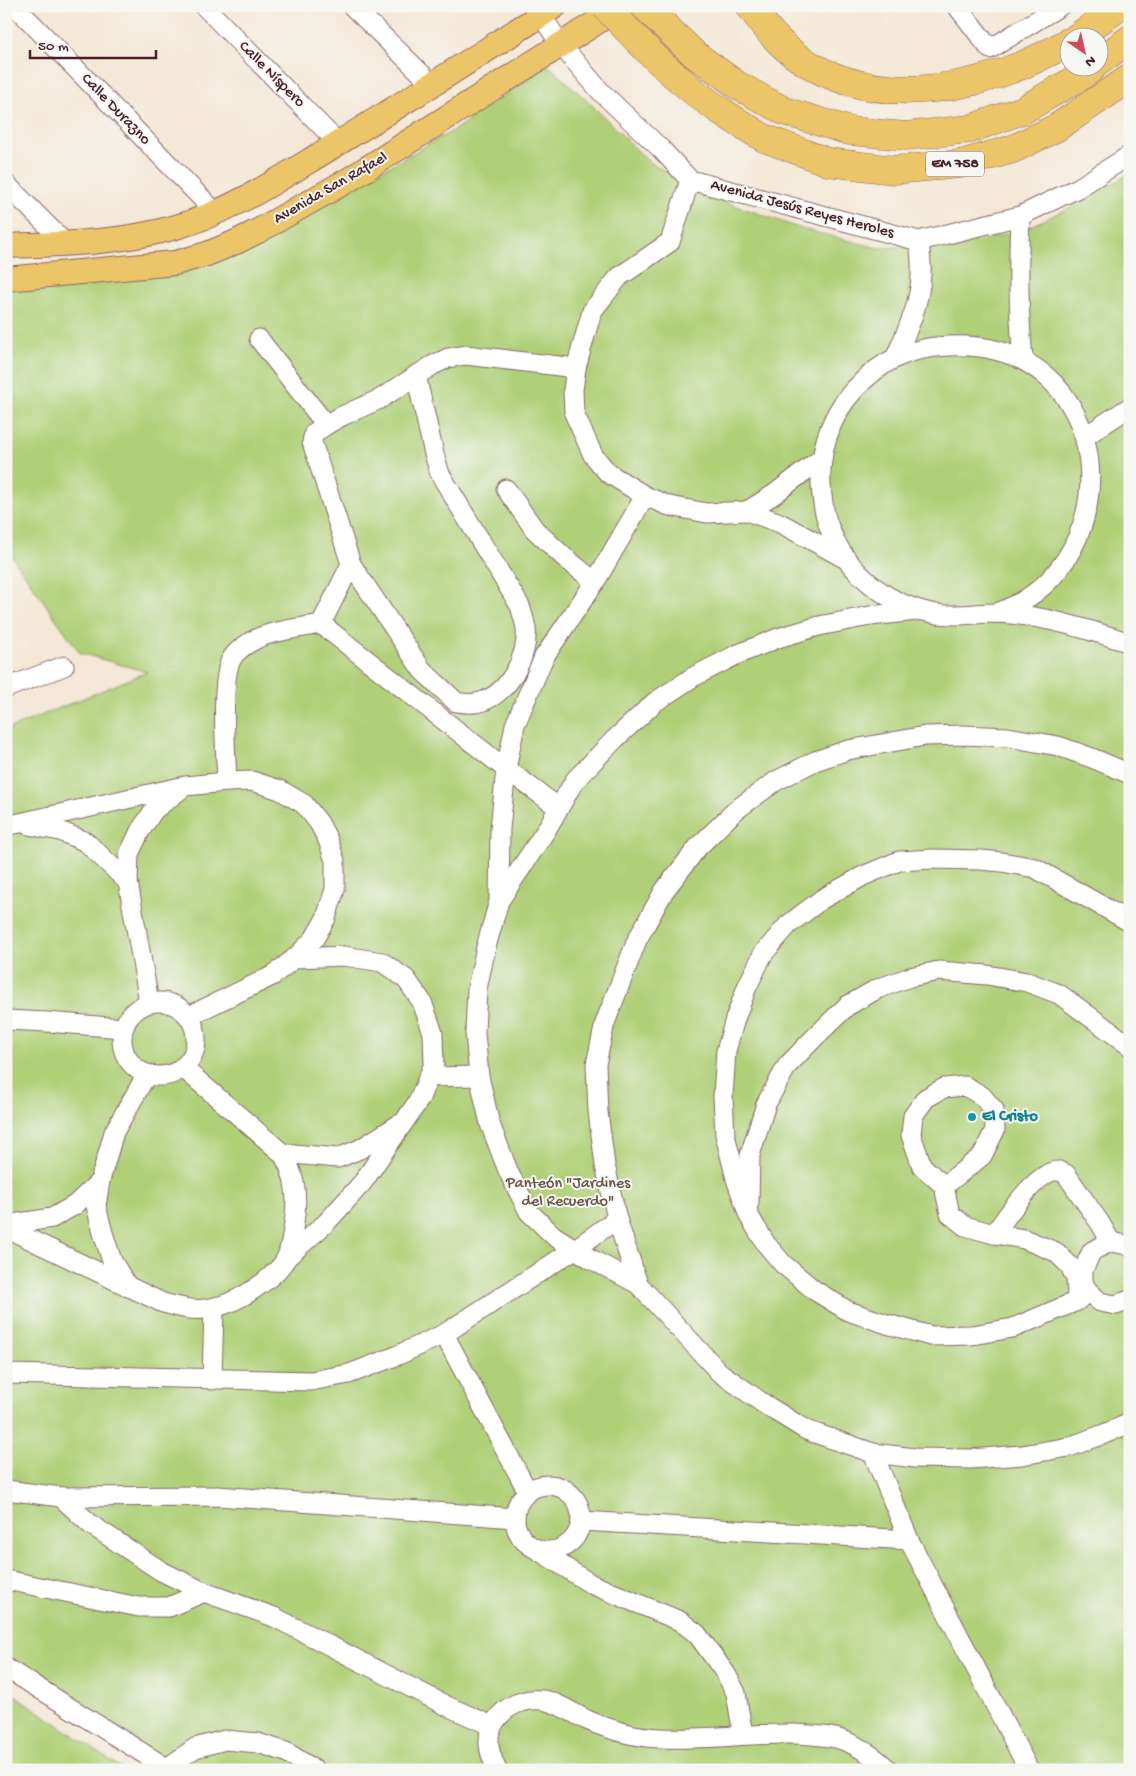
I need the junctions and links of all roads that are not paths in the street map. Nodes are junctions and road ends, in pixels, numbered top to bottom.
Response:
1 (15, 6) edge
2 (204, 6) edge
3 (352, 6) edge
4 (605, 6) edge
5 (622, 6) edge
6 (644, 6) edge
7 (750, 6) edge
8 (957, 6) edge
9 (1060, 6) edge
10 (1120, 6) edge
11 (543, 9) edge
12 (1090, 28) edge
13 (1130, 39) edge
14 (561, 45) junction
15 (1058, 47) edge
16 (1108, 55) edge
17 (1078, 78) edge
18 (1130, 78) edge
19 (432, 85) junction
20 (338, 143) junction
21 (1130, 155) edge
22 (690, 180) junction
23 (6, 184) edge
24 (216, 214) junction
25 (1020, 216) junction
26 (919, 240) junction
27 (65, 243) junction
28 (6, 246) edge
29 (6, 279) edge
30 (259, 339) dead end
31 (896, 356) junction
32 (1023, 358) junction
33 (576, 368) junction
34 (416, 375) junction
35 (1130, 407) edge
36 (326, 425) junction
37 (1090, 433) junction
38 (822, 458) junction
39 (506, 489) dead end
40 (645, 496) junction
41 (747, 511) junction
42 (846, 558) junction
43 (351, 564) junction
44 (595, 582) junction
45 (922, 611) junction
46 (997, 613) junction
47 (321, 624) junction
48 (1130, 643) edge
49 (64, 666) dead end
50 (6, 688) edge
51 (506, 769) junction
52 (1130, 774) edge
53 (227, 782) junction
54 (185, 786) junction
55 (559, 808) junction
56 (13, 825) edge
57 (128, 882) junction
58 (499, 901) junction
59 (1130, 922) edge
60 (295, 958) junction
61 (149, 1002) junction
62 (189, 1016) junction
63 (6, 1020) edge
64 (123, 1028) junction
65 (1130, 1046) edge
66 (182, 1067) junction
67 (147, 1074) junction
68 (428, 1076) junction
69 (479, 1076) junction
70 (406, 1120) junction
71 (282, 1153) junction
72 (100, 1181) junction
73 (944, 1186) junction
74 (749, 1216) junction
75 (617, 1219) junction
76 (6, 1226) edge
77 (994, 1234) junction
78 (1111, 1242) junction
79 (1130, 1247) edge
80 (575, 1249) junction
81 (286, 1258) junction
82 (638, 1284) junction
83 (128, 1287) junction
84 (1082, 1296) junction
85 (1130, 1300) edge
86 (214, 1307) junction
87 (444, 1334) junction
88 (6, 1374) edge
89 (212, 1380) junction
90 (1130, 1422) edge
91 (873, 1452) junction
92 (6, 1490) edge
93 (528, 1492) junction
94 (61, 1497) junction
95 (515, 1518) junction
96 (581, 1521) junction
97 (909, 1540) junction
98 (533, 1547) junction
99 (6, 1580) edge
100 (204, 1592) junction
101 (6, 1668) edge
102 (492, 1726) junction
103 (743, 1734) junction
104 (168, 1769) edge
105 (315, 1770) edge
106 (498, 1770) edge
107 (889, 1770) edge
108 (1029, 1770) edge

1 - 24 street, Calle Durazno
2 - 20 street, Calle Níspero
3 - 19 street
4 - 18 highway, EM 758, bridge
5 - 14 main road, Avenida San Rafael
6 - 17 highway, EM 758
7 - 15 highway
8 - 9 street
10 - 12 highway
11 - 14 street, Avenida Jesús Reyes Heroles
11 - 19 main road
13 - 16 highway
14 - 22 street, Avenida Jesús Reyes Heroles
14 - 29 main road, Avenida San Rafael
19 - 20 main road
20 - 24 main road
21 - 25 street, Avenida Jesús Reyes Heroles
22 - 26 street, Avenida Jesús Reyes Heroles
22 - 33 street
23 - 27 street
24 - 27 main road
25 - 26 street, Avenida Jesús Reyes Heroles
25 - 32 street
26 - 31 street
27 - 28 main road
30 - 36 street
31 - 32 street
31 - 38 street
32 - 37 street
33 - 34 street
33 - 40 street
34 - 36 street
34 - 43 street
35 - 37 street
36 - 43 street
37 - 46 street
38 - 41 street
38 - 42 street
39 - 44 street
40 - 41 street
40 - 44 street
41 - 42 street
42 - 45 street
43 - 47 street
44 - 51 street
45 - 46 street
45 - 55 street
46 - 48 street
47 - 51 street
47 - 53 street
49 - 50 street
51 - 55 street
51 - 58 street
52 - 75 street
53 - 54 street
53 - 60 street
54 - 56 street
54 - 57 street
55 - 58 street
56 - 57 street
57 - 61 street
58 - 69 street
59 - 74 street
60 - 62 street
60 - 68 street
61 - 62 street
61 - 64 street
62 - 66 street
63 - 64 street
64 - 67 street
65 - 74 street
66 - 67 street
66 - 71 street
67 - 72 street
68 - 69 street
68 - 70 street
69 - 80 street
70 - 71 street
70 - 81 street
71 - 81 street
72 - 76 street
72 - 83 street
73 - 73 street
73 - 77 street
74 - 84 street
75 - 80 street
75 - 82 street
76 - 83 street
77 - 78 street
77 - 84 street
78 - 79 street
78 - 84 street
80 - 82 street
80 - 87 street
81 - 86 street
82 - 91 street
83 - 86 street
84 - 85 street
86 - 89 street
87 - 89 street
87 - 93 street
88 - 89 street
90 - 91 street
91 - 97 street
92 - 94 street
93 - 95 street
93 - 96 street
94 - 95 street
94 - 100 street
95 - 98 street
96 - 97 street
96 - 98 street
97 - 108 street
98 - 103 street
99 - 100 street
100 - 102 street
101 - 104 street
102 - 103 street
102 - 106 street
103 - 107 street
104 - 105 street

